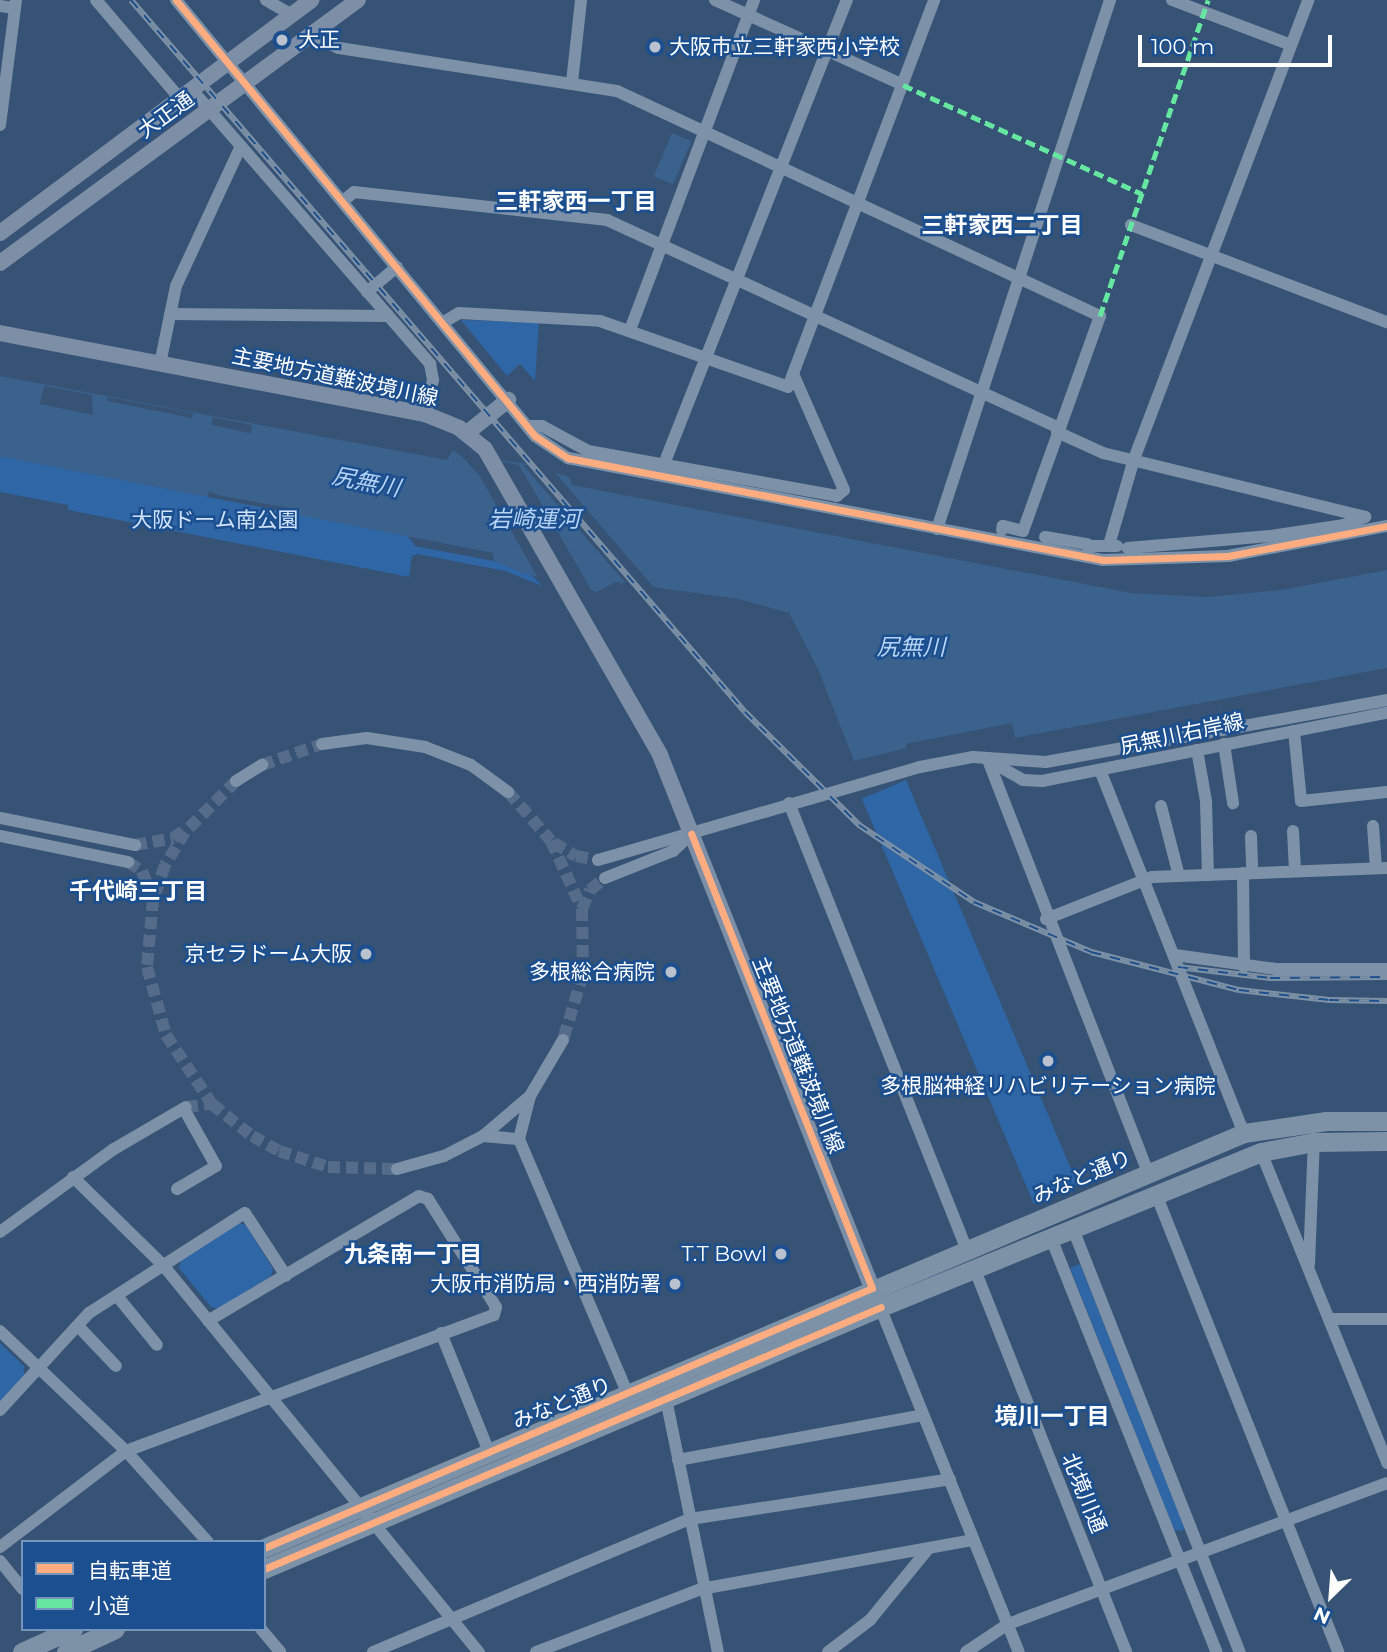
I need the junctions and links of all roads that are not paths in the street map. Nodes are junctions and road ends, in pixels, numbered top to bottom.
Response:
1 (96, 0) edge
2 (176, 0) edge
3 (266, 0) edge
4 (312, 0) edge
5 (358, 0) edge
6 (581, 0) edge
7 (715, 0) edge
8 (754, 0) edge
9 (847, 0) edge
10 (934, 0) edge
11 (1110, 0) edge
12 (1172, 0) edge
13 (1308, 0) edge
14 (15, 4) edge
15 (0, 6) edge
16 (749, 14) junction
17 (292, 15) junction
18 (311, 34) junction
19 (1291, 45) junction
20 (827, 51) junction
21 (229, 62) junction
22 (572, 82) junction
23 (245, 84) junction
24 (902, 85) junction
25 (187, 95) junction
26 (210, 109) junction
27 (0, 125) edge
28 (706, 131) junction
29 (241, 146) junction
30 (782, 168) junction
31 (343, 201) junction
32 (857, 203) junction
33 (1132, 225) dead end
34 (0, 233) edge
35 (662, 247) junction
36 (1211, 255) junction
37 (0, 263) edge
38 (397, 267) junction
39 (1021, 280) junction
40 (737, 282) junction
41 (367, 292) junction
42 (170, 314) junction
43 (388, 316) junction
44 (814, 316) junction
45 (444, 322) junction
46 (1387, 322) edge
47 (630, 330) junction
48 (0, 333) edge
49 (707, 356) junction
50 (160, 363) junction
51 (793, 374) junction
52 (984, 394) junction
53 (508, 400) junction
54 (425, 414) junction
55 (528, 426) junction
56 (1058, 430) junction
57 (467, 433) junction
58 (1134, 459) junction
59 (664, 464) junction
60 (1387, 526) edge
61 (937, 529) junction
62 (1002, 530) dead end
63 (1022, 537) junction
64 (1109, 545) junction
65 (1387, 700) edge
66 (1387, 713) edge
67 (1294, 731) junction
68 (321, 744) tunnel mouth
69 (1223, 744) junction
70 (1196, 750) junction
71 (988, 760) junction
72 (262, 765) tunnel mouth
73 (1100, 770) junction
74 (236, 781) tunnel mouth
75 (508, 792) tunnel mouth
76 (1387, 792) edge
77 (789, 803) junction
78 (1233, 803) dead end
79 (1161, 806) dead end
80 (0, 818) edge
81 (1373, 825) dead end
82 (1293, 831) dead end
83 (691, 834) junction
84 (0, 836) edge
85 (1251, 836) dead end
86 (135, 845) tunnel mouth
87 (598, 860) tunnel mouth
88 (128, 862) tunnel mouth
89 (1381, 868) edge
90 (1295, 871) junction
91 (1248, 873) junction
92 (1208, 875) junction
93 (1179, 876) junction
94 (604, 878) tunnel mouth
95 (1146, 879) junction
96 (1046, 919) junction
97 (1175, 955) junction
98 (1244, 967) junction
99 (1387, 970) edge
100 (563, 1040) tunnel mouth
101 (530, 1096) junction
102 (1387, 1121) edge
103 (1244, 1133) junction
104 (483, 1136) junction
105 (519, 1139) junction
106 (1387, 1141) edge
107 (1314, 1142) junction
108 (1262, 1152) junction
109 (397, 1169) tunnel mouth
110 (1149, 1173) junction
111 (73, 1177) junction
112 (177, 1189) dead end
113 (1156, 1194) junction
114 (1073, 1229) junction
115 (0, 1232) edge
116 (1051, 1238) junction
117 (967, 1251) junction
118 (163, 1265) junction
119 (1309, 1268) junction
120 (975, 1270) junction
121 (286, 1276) junction
122 (872, 1288) junction
123 (117, 1296) junction
124 (881, 1307) junction
125 (1330, 1319) junction
126 (1387, 1319) edge
127 (208, 1321) junction
128 (78, 1326) junction
129 (0, 1331) edge
130 (440, 1334) junction
131 (157, 1345) dead end
132 (116, 1366) dead end
133 (40, 1368) junction
134 (628, 1395) junction
135 (271, 1398) junction
136 (666, 1399) junction
137 (0, 1410) edge
138 (923, 1415) junction
139 (126, 1451) junction
140 (489, 1452) junction
141 (678, 1460) junction
142 (1387, 1463) edge
143 (950, 1479) junction
144 (1387, 1483) edge
145 (360, 1507) junction
146 (690, 1519) junction
147 (1285, 1519) junction
148 (374, 1524) junction
149 (206, 1540) edge
150 (974, 1540) junction
151 (0, 1547) edge
152 (266, 1547) edge
153 (929, 1548) junction
154 (1200, 1552) junction
155 (1180, 1558) junction
156 (0, 1561) edge
157 (266, 1568) edge
158 (21, 1587) edge
159 (1101, 1588) junction
160 (701, 1589) junction
161 (451, 1619) junction
162 (1008, 1624) junction
163 (107, 1631) edge
164 (263, 1631) edge
165 (67, 1641) edge
166 (22, 1652) edge
167 (280, 1652) edge
168 (373, 1652) edge
169 (479, 1652) edge
170 (536, 1652) edge
171 (718, 1652) edge
172 (828, 1652) edge
173 (967, 1652) edge
174 (1019, 1652) edge
175 (1126, 1652) edge
176 (1217, 1652) edge
177 (1240, 1652) edge
178 (1338, 1652) edge

1 - 25 street
2 - 21 street
3 - 17 street
4 - 17 main road, 大正通
5 - 18 main road, 大正通
6 - 22 street
7 - 16 street
8 - 16 street
9 - 20 street
10 - 24 street
11 - 39 street
12 - 19 street
13 - 19 street
14 - 15 street
14 - 27 street
16 - 20 street
16 - 28 street
17 - 21 main road, 大正通
18 - 22 street
18 - 23 main road, 大正通
19 - 36 street
20 - 24 street
20 - 30 street
21 - 23 street
21 - 25 main road, 大正通
22 - 28 street
23 - 26 main road, 大正通
23 - 31 street
24 - 32 street
25 - 26 street
25 - 34 main road, 大正通
26 - 29 street
26 - 37 main road, 大正通
28 - 30 street
28 - 35 street
29 - 41 street
29 - 42 street
30 - 32 street
30 - 40 street
31 - 35 street
31 - 38 street
32 - 39 street
32 - 44 street
33 - 36 street
35 - 40 street
35 - 47 street
36 - 46 street
36 - 58 street
38 - 41 street
38 - 45 street
39 - 52 street
39 - 56 street
40 - 44 street
40 - 49 street
41 - 43 street
42 - 43 street
42 - 50 street
43 - 54 street
44 - 51 street
44 - 52 street
45 - 47 street
45 - 53 street
47 - 49 street
48 - 50 main road, 主要地方道難波境川線
49 - 51 street
49 - 59 street
50 - 54 main road, 主要地方道難波境川線
51 - 59 street
52 - 56 street
52 - 61 street
53 - 55 street
53 - 57 main road
54 - 57 main road, 主要地方道難波境川線
55 - 59 street
55 - 61 street
56 - 58 street
56 - 63 street
57 - 83 main road, 主要地方道難波境川線
58 - 64 street
58 - 64 street
60 - 63 street
61 - 63 street
62 - 63 street
63 - 64 street
65 - 71 street, 尻無川右岸線
66 - 67 street, 尻無川右岸線
67 - 69 street, 尻無川右岸線
67 - 76 street
68 - 75 street
69 - 70 street, 尻無川右岸線
69 - 78 street
70 - 73 street, 尻無川右岸線
70 - 92 street
71 - 73 street, 尻無川右岸線
71 - 77 street, 尻無川右岸線
71 - 96 street
72 - 74 street
73 - 95 street
77 - 83 street, 尻無川右岸線
77 - 117 street
79 - 93 street
80 - 86 street
81 - 89 street
82 - 90 street
83 - 87 street, 尻無川右岸線
83 - 94 street
83 - 122 main road, 主要地方道難波境川線
84 - 88 street
85 - 91 street
89 - 90 street
90 - 91 street
91 - 92 street
91 - 98 street
92 - 93 street
93 - 95 street
95 - 96 street
95 - 97 street
96 - 110 street
97 - 98 street
97 - 103 street
98 - 99 street
100 - 101 street
101 - 104 street
101 - 105 street
102 - 103 highway, みなと通り
103 - 110 highway, みなと通り
104 - 105 street
104 - 109 street
105 - 134 street
106 - 107 highway, みなと通り
107 - 108 highway, みなと通り
107 - 119 street
108 - 113 highway, みなと通り
108 - 119 street
110 - 117 highway, みなと通り
111 - 112 street
111 - 115 street
111 - 118 street
113 - 114 highway, みなと通り
113 - 147 street
114 - 116 highway, みなと通り
114 - 154 street
116 - 120 highway, みなと通り
116 - 155 street
117 - 122 highway, みなと通り
118 - 121 street
118 - 123 street
118 - 127 street
119 - 125 street
120 - 124 highway, みなと通り
120 - 159 street, 北境川通
121 - 127 street
121 - 130 street
122 - 124 street
122 - 134 highway, みなと通り
123 - 128 street
123 - 131 street
124 - 136 highway, みなと通り
124 - 138 street
125 - 126 street
125 - 142 street
127 - 135 street
128 - 132 street
128 - 133 street
129 - 133 street
130 - 135 street
130 - 140 street
133 - 137 street
133 - 139 street
134 - 140 highway, みなと通り
135 - 139 street
135 - 145 street
136 - 141 street
136 - 148 highway, みなと通り
138 - 141 street
138 - 143 street
139 - 149 street
139 - 151 street
140 - 145 highway, みなと通り
141 - 146 street
143 - 146 street
143 - 150 street
144 - 147 street
145 - 148 street
145 - 152 highway, みなと通り
146 - 160 street
146 - 161 street
147 - 154 street
147 - 178 street
148 - 157 highway, みなと通り
148 - 161 street
150 - 153 street
150 - 162 street
153 - 160 street
153 - 172 street
154 - 155 street
154 - 177 street
155 - 159 street
155 - 176 street
156 - 158 street
159 - 162 street
159 - 175 street, 北境川通
160 - 170 street
160 - 171 street
161 - 168 street
161 - 169 street
162 - 173 street
162 - 174 street
163 - 165 highway
164 - 167 street
165 - 166 highway

